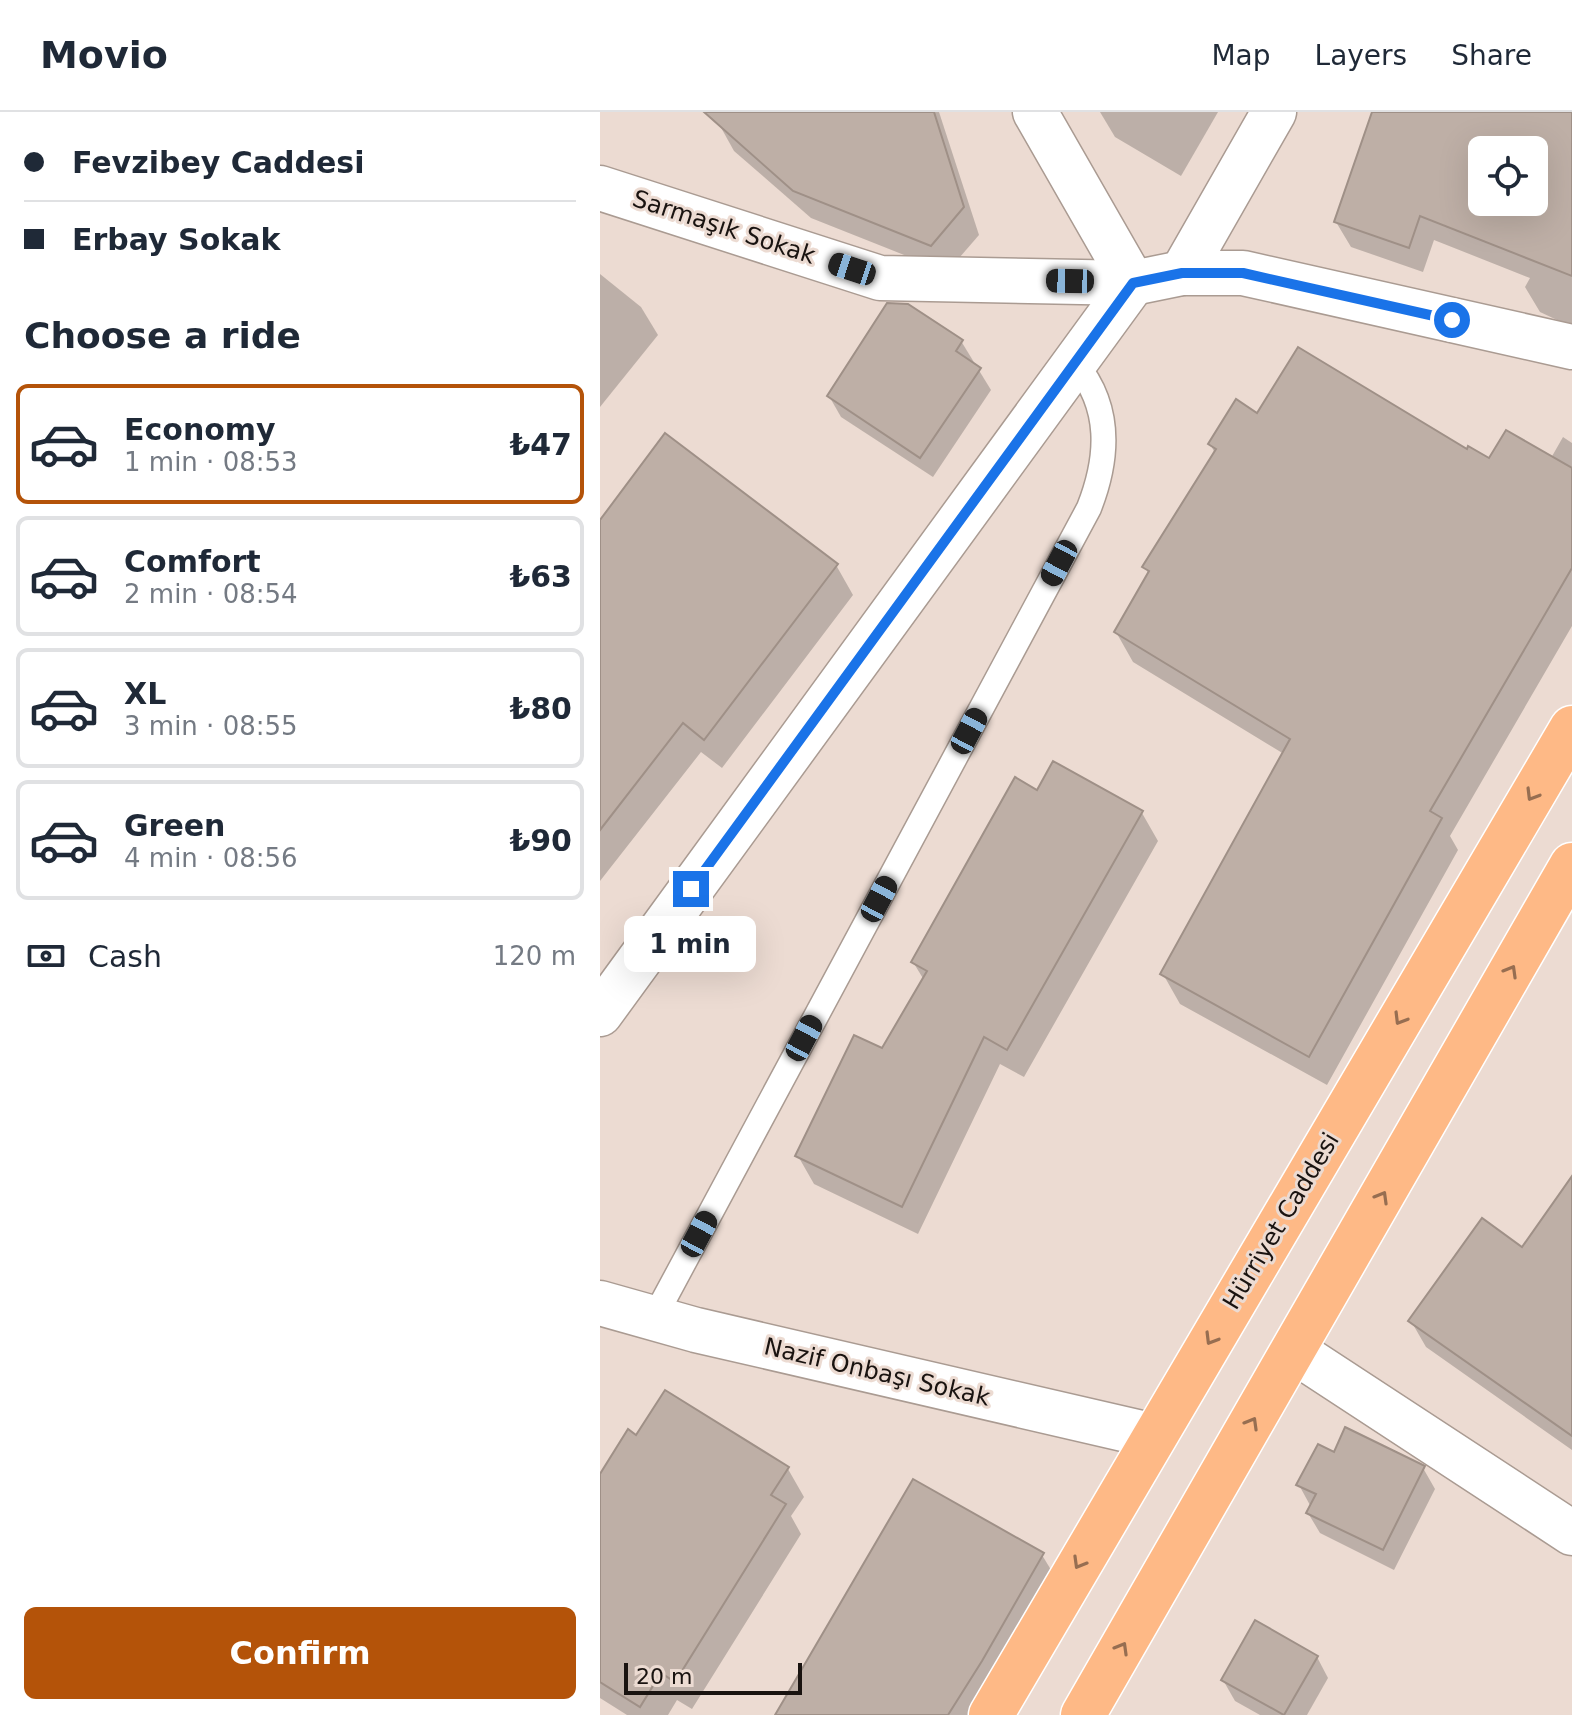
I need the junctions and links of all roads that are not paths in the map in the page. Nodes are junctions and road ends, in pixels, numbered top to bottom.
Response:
1 (1035, 112) edge
2 (1274, 112) edge
3 (600, 188) edge
4 (1182, 273) junction
5 (1133, 283) junction
6 (1572, 347) edge
7 (1075, 363) junction
8 (1572, 728) edge
9 (1572, 865) edge
10 (600, 1014) edge
11 (600, 1304) edge
12 (654, 1318) junction
13 (1294, 1351) junction
14 (1154, 1436) junction
15 (1572, 1533) edge
16 (991, 1715) edge
17 (1083, 1715) edge

1 - 5 street
2 - 4 street
3 - 5 street, Sarmaşık Sokak
4 - 5 street, Sarmaşık Sokak
4 - 6 street, Sarmaşık Sokak
5 - 7 street
7 - 10 street
7 - 12 lane
8 -> 14 main road, Hürriyet Caddesi
13 -> 9 main road
11 - 12 street, Nazif Onbaşı Sokak
12 - 14 street, Nazif Onbaşı Sokak
13 - 15 street
17 -> 13 main road
14 -> 16 main road, Hürriyet Caddesi

